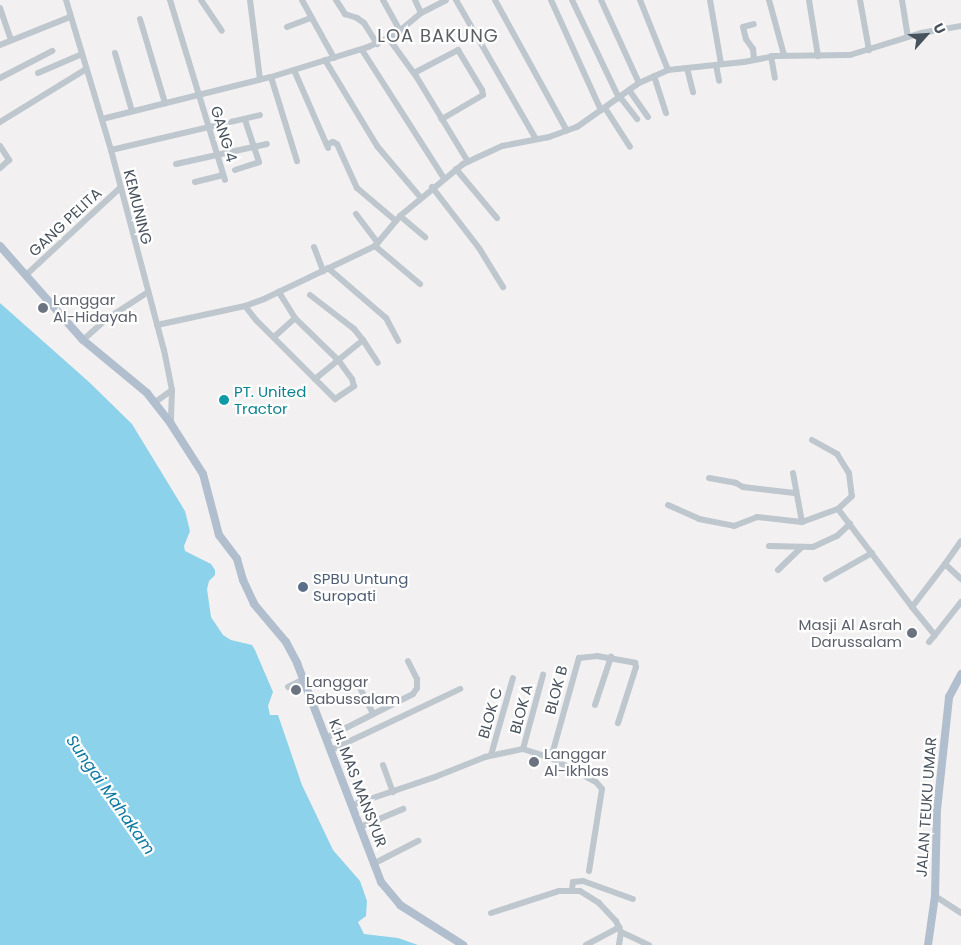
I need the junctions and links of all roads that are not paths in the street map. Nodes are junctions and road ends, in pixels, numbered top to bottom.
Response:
1 (66, 0) edge
2 (170, 0) edge
3 (201, 0) edge
4 (250, 0) edge
5 (302, 0) edge
6 (336, 0) edge
7 (383, 0) edge
8 (414, 0) edge
9 (446, 0) edge
10 (456, 0) edge
11 (495, 0) edge
12 (551, 0) edge
13 (572, 0) edge
14 (601, 0) edge
15 (640, 0) edge
16 (710, 0) edge
17 (769, 0) edge
18 (809, 0) edge
19 (860, 0) edge
20 (902, 0) edge
21 (0, 8) edge
22 (421, 13) junction
23 (70, 17) junction
24 (311, 18) junction
25 (140, 19) dead end
26 (754, 24) dead end
27 (961, 26) edge
28 (288, 27) dead end
29 (222, 30) dead end
30 (400, 31) junction
31 (908, 36) junction
32 (389, 38) junction
33 (11, 40) junction
34 (377, 44) junction
35 (0, 45) edge
36 (362, 50) junction
37 (869, 50) junction
38 (52, 51) dead end
39 (115, 53) dead end
40 (82, 54) junction
41 (771, 56) junction
42 (784, 56) junction
43 (818, 56) junction
44 (334, 58) junction
45 (325, 60) junction
46 (754, 60) junction
47 (718, 65) junction
48 (687, 68) junction
49 (86, 69) junction
50 (294, 70) junction
51 (668, 70) junction
52 (38, 73) dead end
53 (414, 73) junction
54 (654, 76) junction
55 (270, 77) junction
56 (0, 78) edge
57 (775, 78) dead end
58 (260, 79) junction
59 (719, 81) dead end
60 (639, 83) junction
61 (629, 90) junction
62 (693, 92) dead end
63 (199, 95) junction
64 (619, 98) junction
65 (165, 103) junction
66 (603, 109) junction
67 (132, 111) junction
68 (666, 113) dead end
69 (260, 115) dead end
70 (648, 117) dead end
71 (102, 119) junction
72 (442, 119) junction
73 (637, 119) dead end
74 (245, 120) junction
75 (0, 122) edge
76 (209, 128) junction
77 (567, 131) junction
78 (536, 139) junction
79 (267, 144) dead end
80 (0, 146) edge
81 (630, 147) dead end
82 (255, 148) junction
83 (111, 150) junction
84 (219, 156) junction
85 (297, 160) dead end
86 (468, 162) junction
87 (176, 164) dead end
88 (0, 168) edge
89 (456, 169) junction
90 (235, 170) dead end
91 (444, 178) junction
92 (195, 182) dead end
93 (432, 187) junction
94 (120, 188) junction
95 (421, 198) junction
96 (356, 214) dead end
97 (398, 218) junction
98 (497, 218) dead end
99 (426, 237) dead end
100 (377, 244) junction
101 (0, 246) edge
102 (314, 247) dead end
103 (326, 270) junction
104 (26, 274) junction
105 (420, 284) dead end
106 (503, 287) dead end
107 (148, 292) junction
108 (279, 292) junction
109 (310, 295) dead end
110 (245, 306) junction
111 (295, 318) junction
112 (157, 325) junction
113 (274, 337) junction
114 (82, 340) junction
115 (363, 340) junction
116 (398, 341) dead end
117 (338, 360) junction
118 (378, 362) dead end
119 (315, 380) junction
120 (172, 390) junction
121 (154, 403) junction
122 (171, 424) junction
123 (812, 440) dead end
124 (793, 473) dead end
125 (709, 478) dead end
126 (795, 493) junction
127 (668, 505) dead end
128 (838, 509) junction
129 (802, 522) junction
130 (850, 524) junction
131 (961, 541) edge
132 (769, 546) dead end
133 (802, 548) junction
134 (872, 554) junction
135 (945, 564) junction
136 (778, 570) dead end
137 (826, 579) dead end
138 (961, 579) edge
139 (961, 602) edge
140 (912, 607) junction
141 (935, 635) junction
142 (929, 642) dead end
143 (611, 657) junction
144 (408, 661) dead end
145 (961, 674) edge
146 (543, 675) dead end
147 (513, 678) dead end
148 (304, 679) junction
149 (359, 686) dead end
150 (288, 687) dead end
151 (460, 689) dead end
152 (595, 705) dead end
153 (373, 714) junction
154 (618, 723) dead end
155 (326, 738) junction
156 (522, 749) junction
157 (331, 750) junction
158 (491, 755) junction
159 (551, 758) junction
160 (383, 766) dead end
161 (393, 792) junction
162 (352, 805) junction
163 (403, 809) dead end
164 (360, 828) junction
165 (418, 841) dead end
166 (373, 864) junction
167 (589, 871) dead end
168 (572, 890) junction
169 (934, 896) junction
170 (633, 899) dead end
171 (491, 913) dead end
172 (961, 913) edge
173 (620, 929) junction
174 (463, 945) edge
175 (586, 945) edge
176 (619, 945) edge
177 (648, 945) edge
178 (928, 945) edge

1 - 23 street, KEMUNING
2 - 63 street, GANG 4
3 - 29 street
4 - 58 street
5 - 24 street
6 - 34 street
7 - 30 street
8 - 22 street
9 - 22 street
10 - 78 street
11 - 77 street
12 - 66 street
13 - 64 street
14 - 60 street
15 - 51 street
16 - 47 street
17 - 42 street
18 - 43 street
19 - 37 street
20 - 31 street
21 - 33 street
22 - 30 street
23 - 33 street
23 - 40 street, KEMUNING
24 - 28 street
24 - 44 street
25 - 65 street
26 - 46 street
27 - 31 street
30 - 32 street
31 - 37 street
32 - 34 street
32 - 53 street
33 - 35 street
34 - 36 street
36 - 44 street
36 - 91 street
37 - 43 street
38 - 56 street
39 - 67 street
40 - 49 street, KEMUNING
40 - 52 street
41 - 42 street
41 - 46 street
41 - 57 street
42 - 43 street
44 - 45 street
45 - 50 street
45 - 95 street
46 - 47 street
47 - 48 street
47 - 59 street
48 - 51 street
48 - 62 street
49 - 71 street, KEMUNING
49 - 75 street
50 - 55 street
50 - 97 street
51 - 54 street
53 - 72 street
53 - 72 street
54 - 60 street
54 - 68 street
55 - 58 street
55 - 85 street
58 - 63 street
60 - 61 street
61 - 64 street
61 - 70 street
63 - 65 street
63 - 76 street, GANG 4
64 - 66 street
64 - 73 street
65 - 67 street
66 - 77 street
66 - 81 street
67 - 71 street
69 - 74 street
71 - 83 street, KEMUNING
72 - 86 street
74 - 76 street
74 - 82 street
76 - 83 street
76 - 84 street, GANG 4
77 - 78 street
78 - 86 street
79 - 82 street
80 - 88 street
82 - 84 street
82 - 90 street
83 - 94 street, KEMUNING
84 - 87 street
84 - 92 street, GANG 4
86 - 89 street
89 - 91 street
89 - 98 street
91 - 93 street
93 - 95 street
93 - 106 street
94 - 104 street, GANG PELITA
94 - 107 street, KEMUNING
95 - 97 street
96 - 100 street
97 - 99 street
97 - 100 street
100 - 103 street
100 - 105 street
101 - 104 main road, K.H. MAS MANSYUR
102 - 103 street
103 - 108 street
103 - 116 street
104 - 114 main road, K.H. MAS MANSYUR
107 - 112 street, KEMUNING
107 - 114 street
108 - 110 street
108 - 111 street
109 - 115 street
110 - 112 street
110 - 113 street
111 - 113 street
111 - 117 street
112 - 120 street, KEMUNING
113 - 119 street
114 - 121 main road, K.H. MAS MANSYUR
115 - 117 street
115 - 118 street
117 - 119 street
117 - 119 street
120 - 121 street
120 - 122 street, KEMUNING
121 - 122 main road, K.H. MAS MANSYUR
122 - 148 main road, K.H. MAS MANSYUR
123 - 128 street
124 - 126 street
125 - 126 street
126 - 129 street
127 - 129 street
128 - 129 street
128 - 130 street
130 - 133 street
130 - 134 street
131 - 135 street
132 - 133 street
133 - 136 street
134 - 137 street
134 - 140 street
135 - 138 street
135 - 140 street
139 - 141 street
140 - 141 street
141 - 142 street
143 - 152 street
143 - 154 street, BLOK B
143 - 159 street, BLOK B
144 - 153 street
145 - 169 main road, JALAN TEUKU UMAR
146 - 156 street, BLOK A
147 - 158 street, BLOK C
148 - 150 street
148 - 155 main road, K.H. MAS MANSYUR
149 - 153 street
151 - 157 street
153 - 155 street
155 - 157 main road, K.H. MAS MANSYUR
156 - 158 street
156 - 159 street
157 - 162 main road, K.H. MAS MANSYUR
158 - 161 street
159 - 167 street
160 - 161 street
161 - 162 street
162 - 164 main road, K.H. MAS MANSYUR
163 - 164 street
164 - 166 main road, K.H. MAS MANSYUR
165 - 166 street
166 - 174 main road, K.H. MAS MANSYUR
168 - 170 street
168 - 171 street
168 - 173 street
169 - 172 street
169 - 178 main road, JALAN TEUKU UMAR
173 - 175 street
173 - 176 street
173 - 177 street

